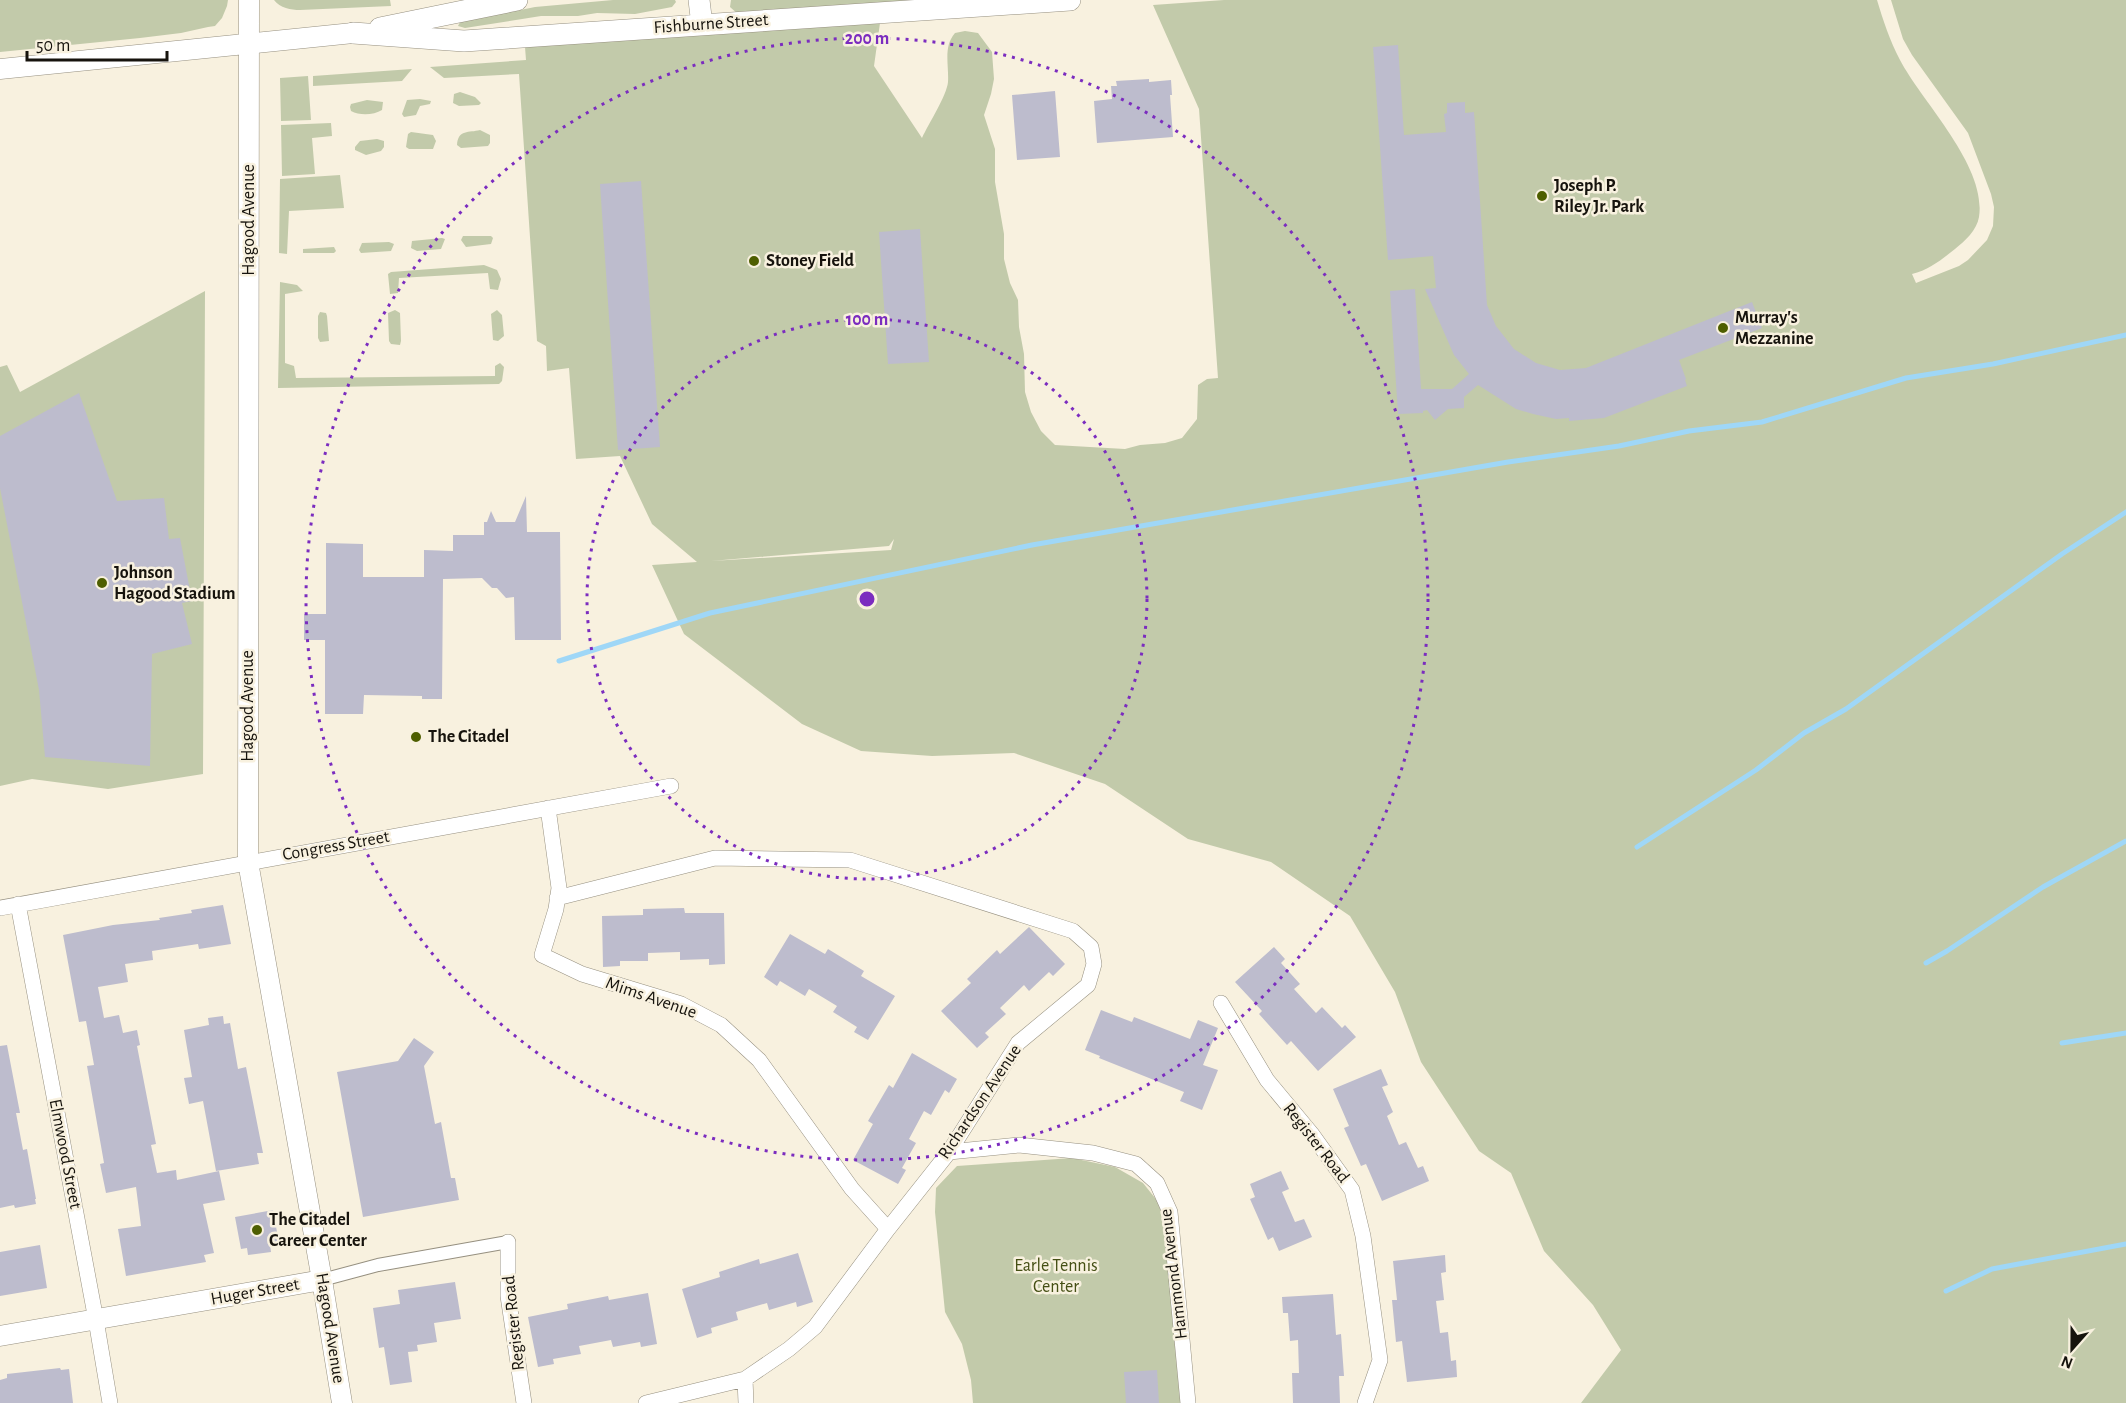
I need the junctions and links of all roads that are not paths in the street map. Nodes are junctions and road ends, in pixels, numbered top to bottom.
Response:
1 (249, 0) edge
2 (517, 0) edge
3 (699, 0) edge
4 (1070, 0) edge
5 (702, 25) junction
6 (353, 33) junction
7 (248, 45) junction
8 (0, 69) edge
9 (671, 786) dead end
10 (548, 808) junction
11 (248, 862) junction
12 (557, 898) junction
13 (18, 904) junction
14 (0, 908) edge
15 (1221, 1003) dead end
16 (949, 1152) junction
17 (888, 1229) junction
18 (508, 1242) joint
19 (322, 1280) junction
20 (96, 1320) junction
21 (0, 1336) edge
22 (745, 1379) junction
23 (110, 1403) edge
24 (342, 1403) edge
25 (524, 1403) edge
26 (646, 1403) edge
27 (746, 1403) edge
28 (1188, 1403) edge
29 (1365, 1403) edge

1 - 7 street, Hagood Avenue
2 - 6 main road, Fishburne Street
3 - 5 main road
4 - 5 main road, Fishburne Street
5 - 6 main road, Fishburne Street
6 - 7 street, Fishburne Street
7 - 8 street, Fishburne Street
7 - 11 street, Hagood Avenue
9 - 10 street, Congress Street
10 - 11 street, Congress Street
10 - 12 street, Mims Avenue
11 - 13 street, Congress Street
11 - 19 street, Hagood Avenue
12 - 16 street, Richardson Avenue
12 - 17 street, Mims Avenue
13 - 14 street, Congress Street
13 - 20 street, Elmwood Street
15 - 29 street, Register Road
16 - 17 street, Richardson Avenue
16 - 28 street, Hammond Avenue
17 - 22 street, Richardson Avenue
18 - 19 street, Huger Street
18 - 25 street, Register Road
19 - 20 street, Huger Street
19 - 24 street, Hagood Avenue
20 - 21 street, Huger Street
20 - 23 street, Elmwood Street
22 - 26 street, Richardson Avenue
22 - 27 street

